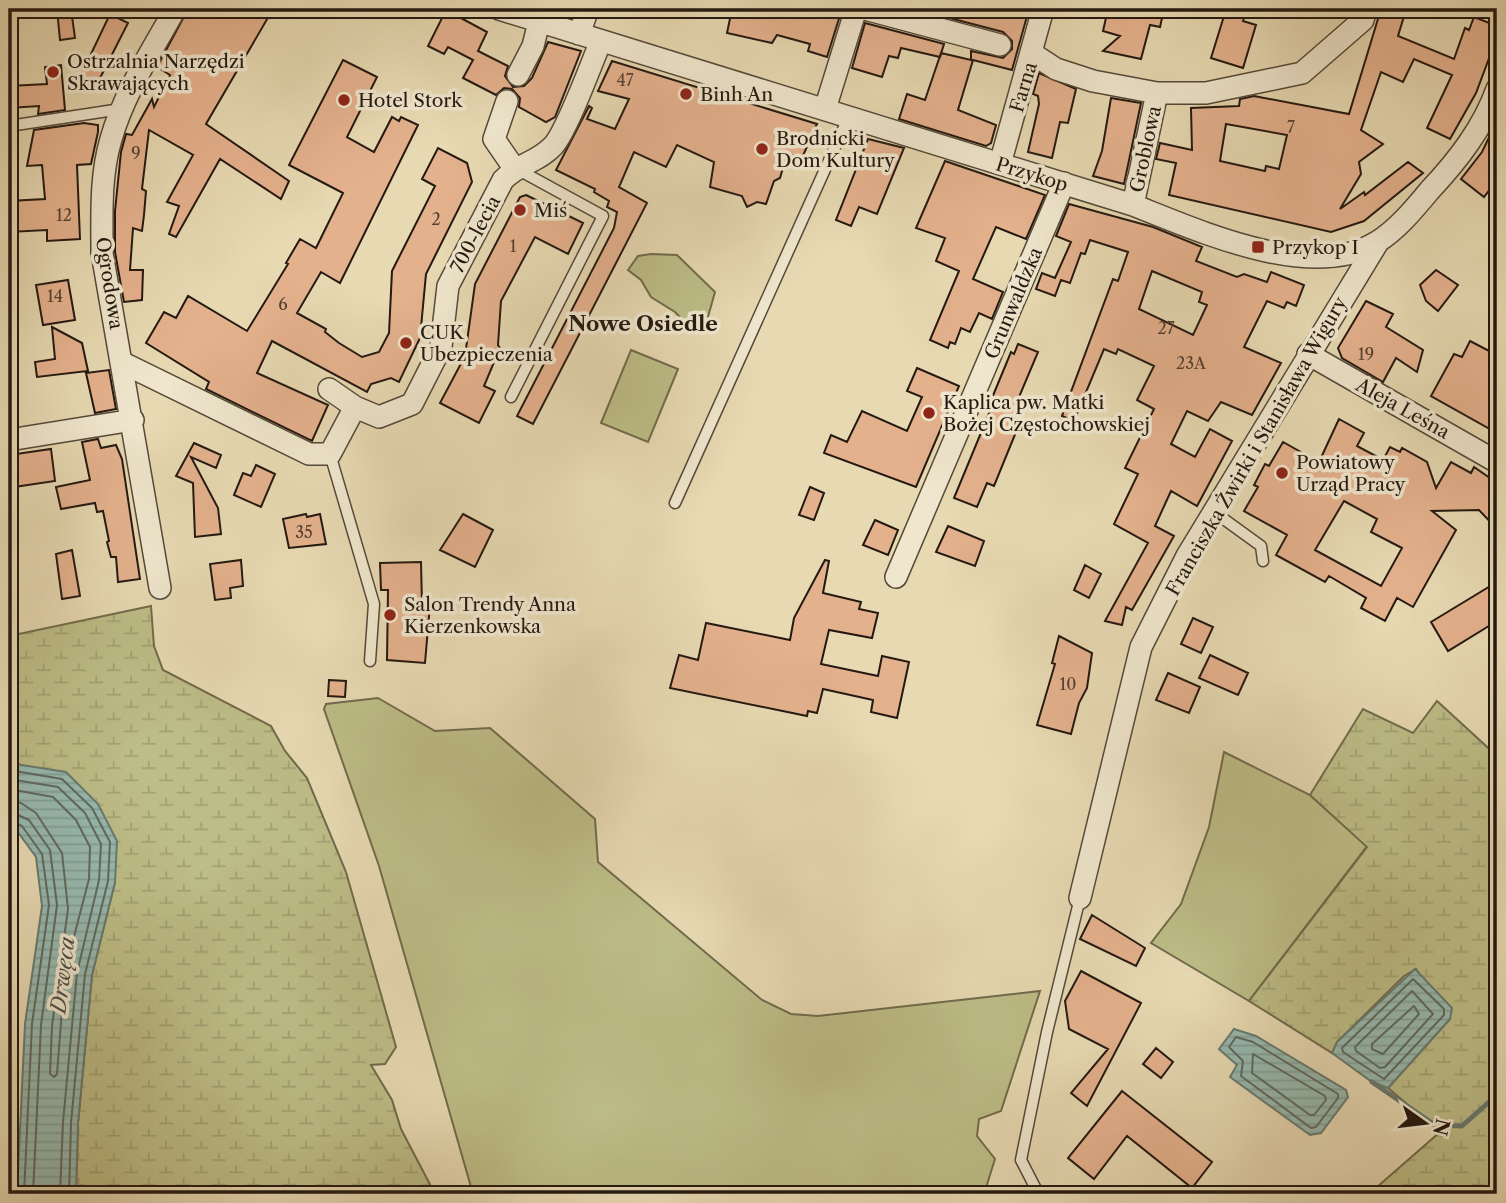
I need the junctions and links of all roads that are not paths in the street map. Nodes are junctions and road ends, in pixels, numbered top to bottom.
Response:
1 (176, 9) edge
2 (499, 9) edge
3 (588, 9) edge
4 (856, 9) edge
5 (865, 9) edge
6 (1043, 9) edge
7 (1365, 15) edge
8 (539, 22) junction
9 (579, 34) junction
10 (601, 41) junction
11 (1000, 45) dead end
12 (1033, 54) junction
13 (519, 75) dead end
14 (1497, 89) edge
15 (1157, 93) junction
16 (507, 101) dead end
17 (825, 108) junction
18 (121, 110) junction
19 (849, 116) junction
20 (9, 126) edge
21 (1000, 164) junction
22 (514, 168) junction
23 (1064, 184) junction
24 (1133, 205) junction
25 (1378, 242) junction
26 (1308, 354) junction
27 (123, 363) junction
28 (329, 389) dead end
29 (510, 397) dead end
30 (355, 407) junction
31 (132, 420) junction
32 (9, 440) edge
33 (330, 454) junction
34 (1497, 462) edge
35 (675, 503) dead end
36 (1214, 512) junction
37 (1263, 561) dead end
38 (896, 577) dead end
39 (160, 588) dead end
40 (370, 661) dead end
41 (1080, 898) joint
42 (1043, 1194) edge

1 - 18 street, Ogrodowa
2 - 8 street, Przykop
3 - 9 street
4 - 17 street
5 - 11 street
6 - 12 street, Farna
7 - 15 street
8 - 9 street, Przykop
8 - 13 street
9 - 10 street, Przykop
10 - 17 street, Przykop
10 - 22 street, 700-lecia
12 - 15 street
12 - 21 street, Farna
14 - 25 street, Przykop
15 - 24 street, Groblowa
16 - 22 street
17 - 19 street, Przykop
18 - 20 lane
18 - 27 street, Ogrodowa
19 - 21 street, Przykop
19 - 35 lane
21 - 23 street, Przykop
22 - 29 lane
22 - 30 street, 700-lecia
23 - 24 street, Przykop
23 - 38 street, Grunwaldzka
24 - 25 street, Przykop
25 - 26 street, Franciszka Żwirki i Stanisława Wigury
26 - 34 street, Aleja Leśna
26 - 36 street, Franciszka Żwirki i Stanisława Wigury
27 - 31 street, Ogrodowa
27 - 33 street
28 - 30 street, 700-lecia
30 - 33 street
31 - 32 street
31 - 39 street, Ogrodowa
33 - 40 lane
36 - 37 lane
36 - 41 street, Franciszka Żwirki i Stanisława Wigury
41 - 42 lane

